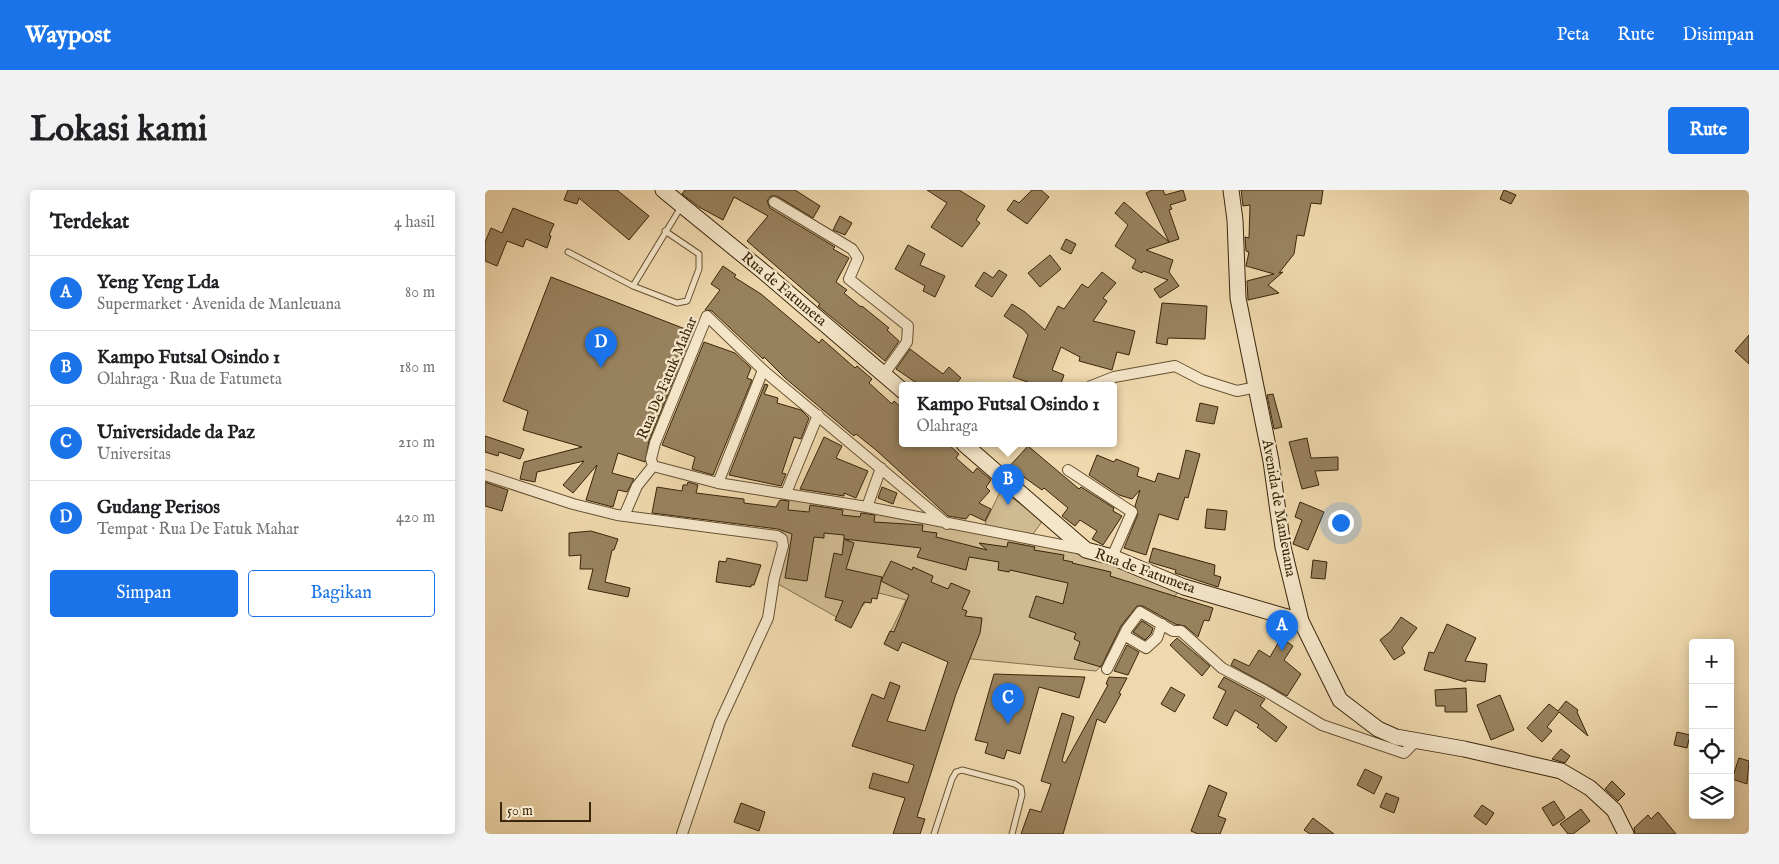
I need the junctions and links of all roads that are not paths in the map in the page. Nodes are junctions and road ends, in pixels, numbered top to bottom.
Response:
1 (663, 190) edge
2 (1231, 190) edge
3 (774, 202) dead end
4 (681, 206) junction
5 (665, 231) junction
6 (567, 252) dead end
7 (633, 286) junction
8 (763, 370) junction
9 (884, 374) junction
10 (1101, 382) edge
11 (899, 387) edge
12 (1257, 387) junction
13 (817, 414) junction
14 (967, 447) edge
15 (653, 466) junction
16 (881, 468) junction
17 (1068, 470) dead end
18 (485, 475) edge
19 (718, 483) junction
20 (786, 493) junction
21 (867, 507) junction
22 (623, 516) junction
23 (947, 524) junction
24 (1086, 550) junction
25 (1112, 557) junction
26 (1301, 621) junction
27 (1162, 624) junction
28 (1124, 635) junction
29 (1107, 668) dead end
30 (1417, 740) junction
31 (682, 834) edge
32 (934, 834) edge
33 (1012, 834) edge
34 (1626, 834) edge

1 - 4 street, Rua de Fatumeta
2 - 12 street, Avenida de Manleuana
3 - 9 street
4 - 5 lane
4 - 9 street, Rua de Fatumeta
5 - 7 lane
5 - 7 lane
6 - 7 lane
8 - 13 street, Rua De Fatuk Mahar
8 - 15 street, Rua De Fatuk Mahar
8 - 19 street
9 - 11 street, Rua de Fatumeta
10 - 12 street
12 - 26 street, Avenida de Manleuana
13 - 16 street, Rua De Fatuk Mahar
13 - 20 street
14 - 24 street, Rua de Fatumeta
15 - 19 street, Rua De Fatuk Mahar
15 - 22 street
16 - 21 street
16 - 23 street, Rua De Fatuk Mahar
17 - 25 street
18 - 22 street
19 - 20 street, Rua De Fatuk Mahar
20 - 21 street, Rua De Fatuk Mahar
21 - 23 street, Rua De Fatuk Mahar
22 - 31 street
23 - 24 street, Rua De Fatuk Mahar
24 - 25 street, Rua de Fatumeta
25 - 26 street, Rua de Fatumeta
26 - 30 street, Avenida de Manleuana
27 - 28 street
27 - 28 street
27 - 30 street
28 - 29 street
30 - 34 street, Avenida de Manleuana
32 - 33 lane

